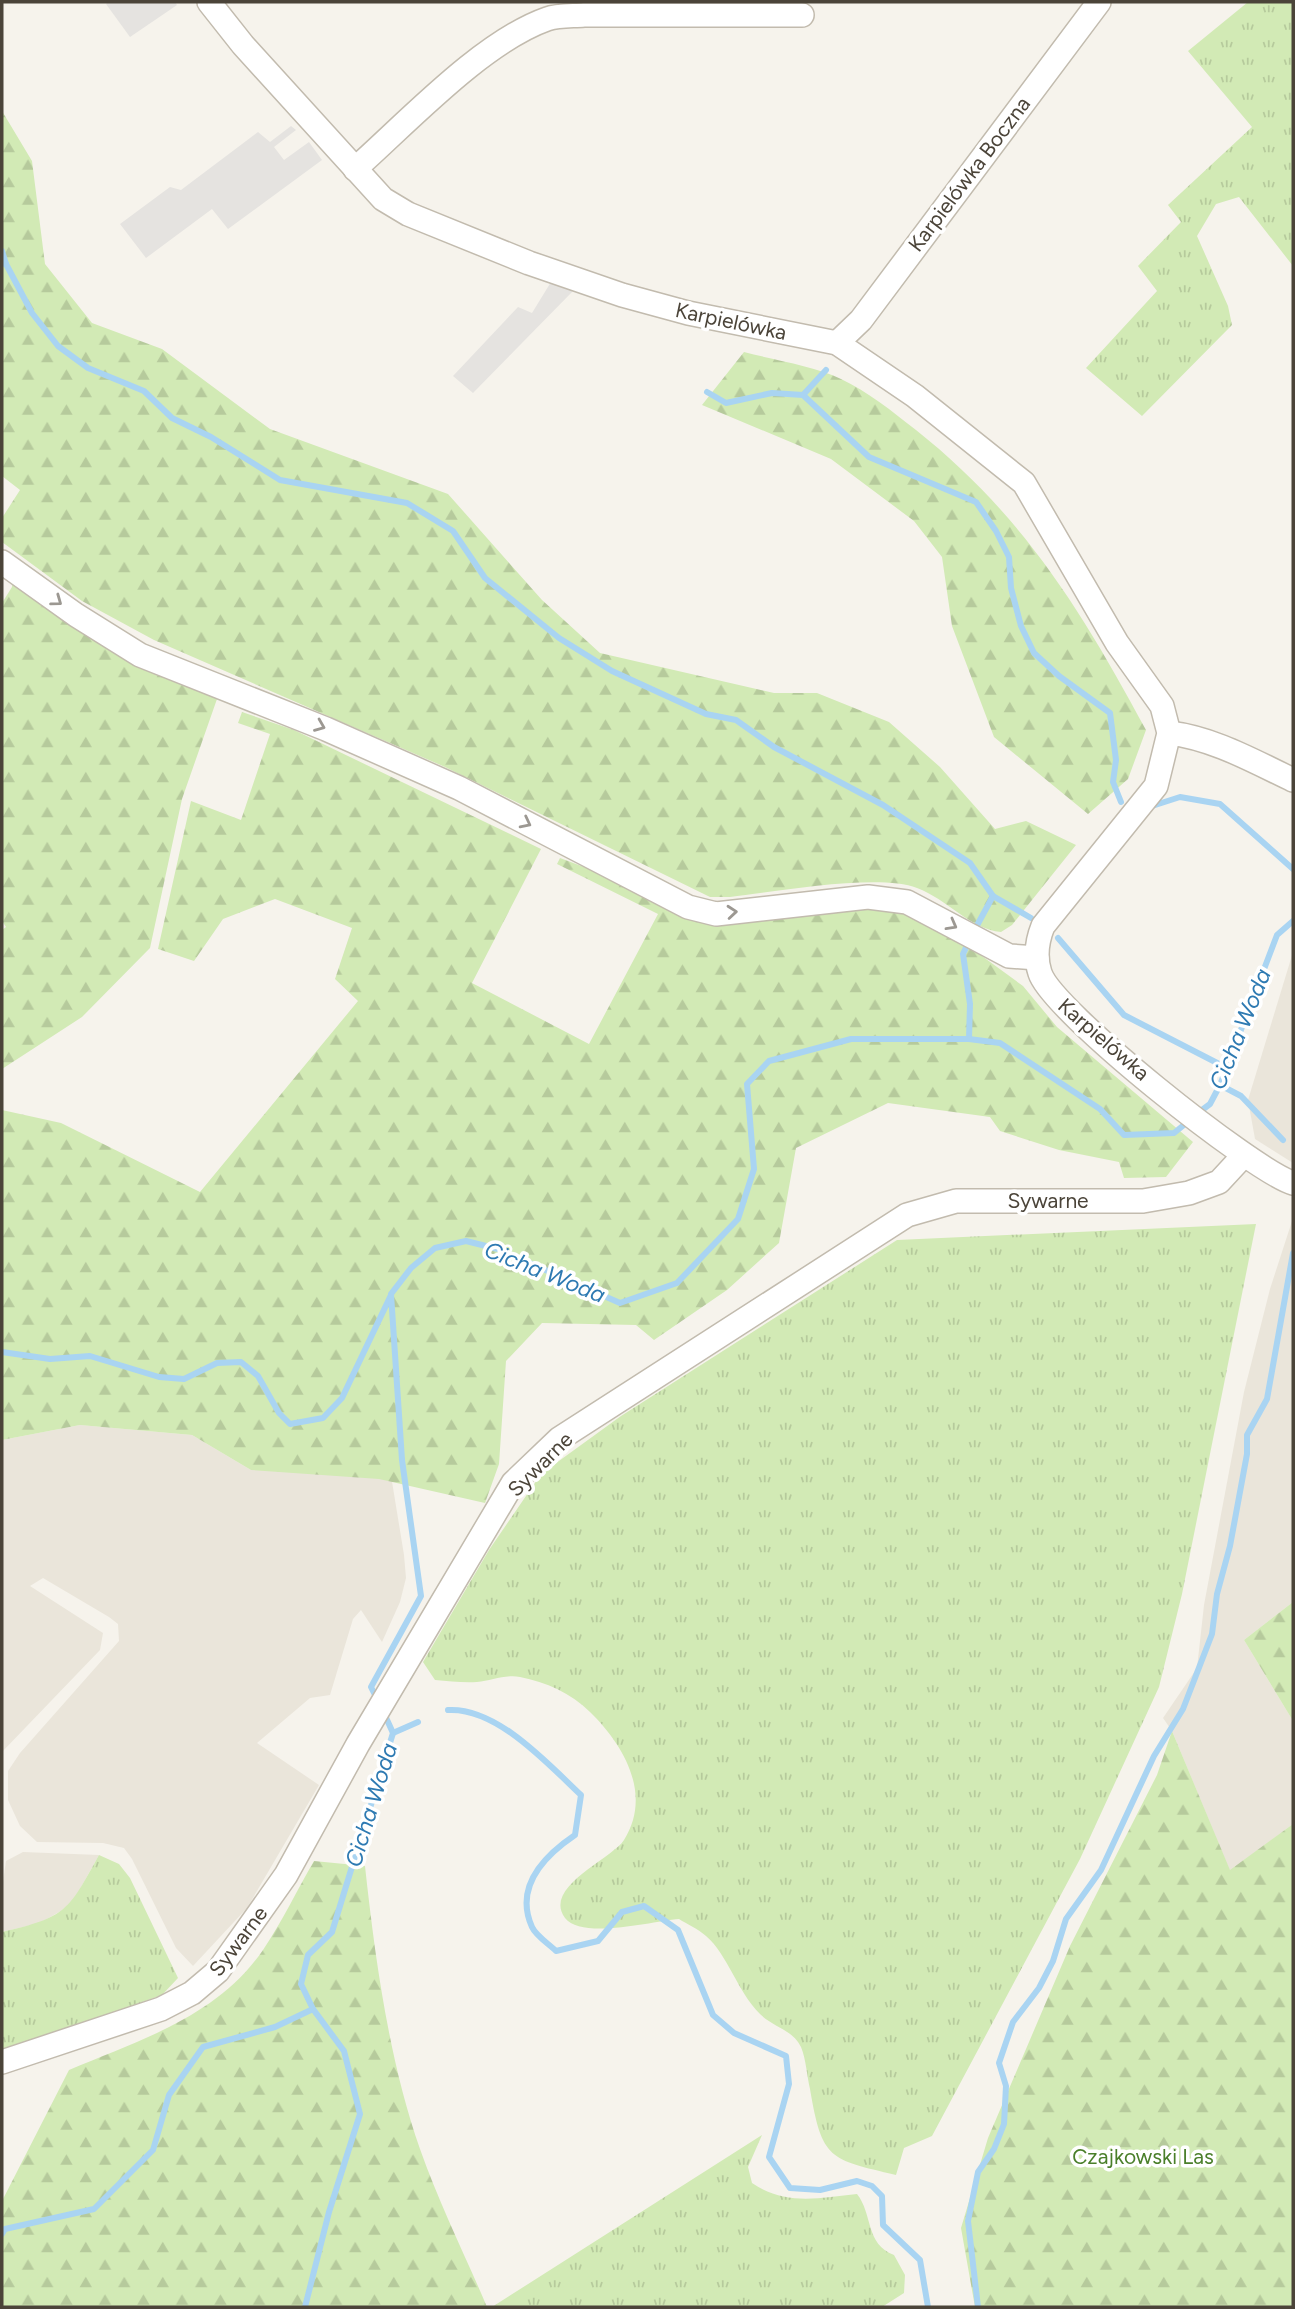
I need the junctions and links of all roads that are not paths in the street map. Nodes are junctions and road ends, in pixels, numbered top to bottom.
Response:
1 (209, 2) edge
2 (1100, 2) edge
3 (802, 15) dead end
4 (355, 169) junction
5 (836, 343) junction
6 (2, 562) edge
7 (1169, 733) junction
8 (1293, 780) edge
9 (1037, 958) junction
10 (1244, 1155) junction
11 (1293, 1184) edge
12 (2, 2062) edge

1 - 4 street, Karpielówka
2 - 5 street, Karpielówka Boczna
3 - 4 street
4 - 5 street, Karpielówka
5 - 7 street, Karpielówka
6 -> 9 street
7 - 8 street
7 - 9 street
9 - 10 street, Karpielówka
10 - 11 street, Karpielówka
10 - 12 street, Sywarne

